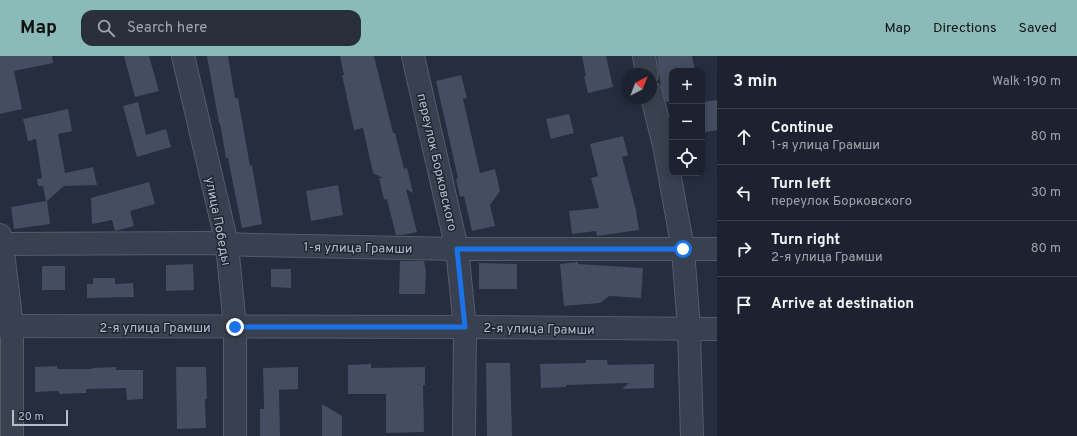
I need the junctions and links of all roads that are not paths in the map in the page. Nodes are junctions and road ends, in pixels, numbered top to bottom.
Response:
1 (182, 56) edge
2 (413, 56) edge
3 (644, 56) edge
4 (646, 68) edge
5 (654, 104) edge
6 (1, 241) edge
7 (226, 244) junction
8 (457, 249) junction
9 (683, 249) junction
10 (717, 249) edge
11 (6, 326) edge
12 (235, 327) junction
13 (465, 327) junction
14 (717, 329) edge
15 (689, 330) junction
16 (12, 436) edge
17 (235, 436) edge
18 (464, 436) edge
19 (692, 436) edge

1 - 7 street, улица Победы
2 - 8 street, переулок Борковского
3 - 4 street
5 - 9 street
6 - 7 street, 1-я улица Грамши
6 - 11 street
7 - 8 street, 1-я улица Грамши
7 - 12 street, улица Победы
8 - 9 street, 1-я улица Грамши
8 - 13 street, переулок Борковского
9 - 10 street, 1-я улица Грамши
9 - 15 street
11 - 12 street, 2-я улица Грамши
11 - 16 street
12 - 13 street, 2-я улица Грамши
12 - 17 street, улица Победы
13 - 15 street, 2-я улица Грамши
13 - 18 street, переулок Борковского
14 - 15 street, 2-я улица Грамши
15 - 19 street

